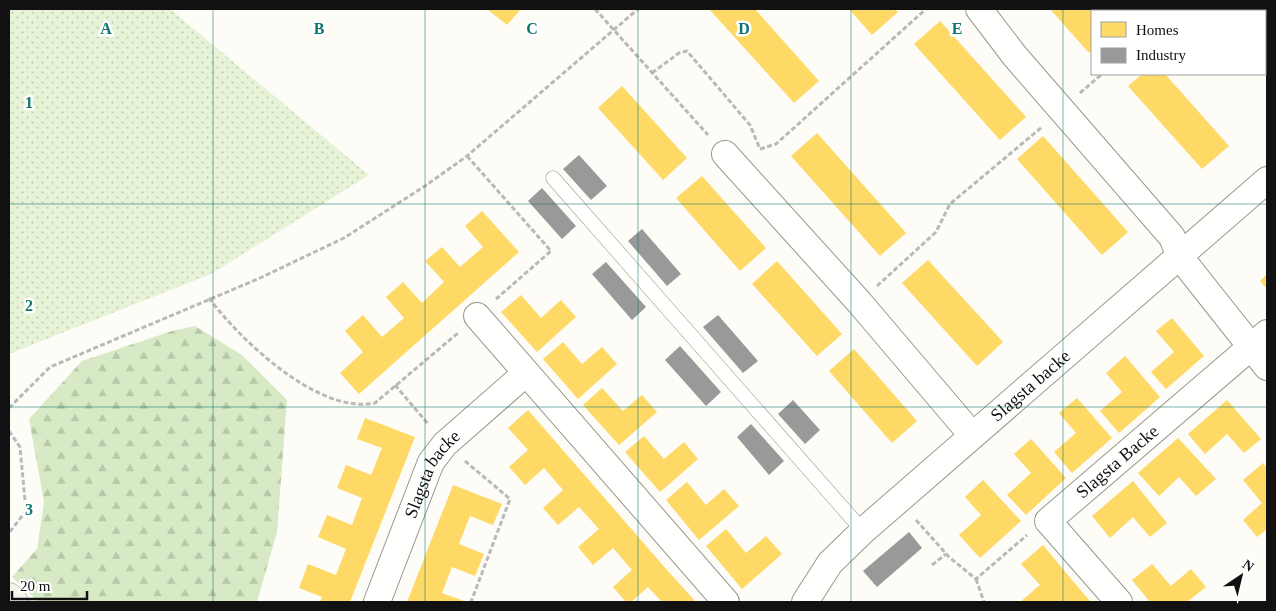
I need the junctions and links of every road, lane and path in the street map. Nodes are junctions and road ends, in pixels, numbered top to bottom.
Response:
1 (595, 9) edge
2 (638, 9) edge
3 (926, 9) edge
4 (979, 9) edge
5 (614, 30) junction
6 (652, 73) junction
7 (1062, 110) junction
8 (760, 149) junction
9 (725, 154) joint
10 (467, 156) junction
11 (746, 177) junction
12 (553, 178) dead end
13 (1267, 180) edge
14 (1180, 258) junction
15 (209, 298) junction
16 (859, 302) junction
17 (477, 316) junction
18 (1259, 339) edge
19 (1267, 367) edge
20 (526, 373) junction
21 (395, 385) junction
22 (9, 408) edge
23 (9, 431) edge
24 (972, 434) junction
25 (445, 444) junction
26 (899, 501) junction
27 (1048, 521) junction
28 (863, 532) junction
29 (9, 533) edge
30 (946, 554) junction
31 (932, 565) dead end
32 (976, 579) junction
33 (9, 598) edge
34 (14, 602) edge
35 (377, 602) edge
36 (471, 602) edge
37 (726, 602) edge
38 (805, 602) edge
39 (984, 602) edge
40 (1119, 602) edge

1 - 5 path
2 - 5 path
3 - 8 path
4 - 7 street
5 - 6 path
5 - 10 path
6 - 8 path
6 - 9 path
7 - 14 street
7 - 16 path
8 - 11 path
9 - 11 street
10 - 15 path
10 - 17 path
11 - 16 street
12 - 28 lane
13 - 14 street, Slagsta backe
14 - 18 street
14 - 24 street, Slagsta backe
15 - 21 path
15 - 22 path
16 - 24 street
17 - 20 street
17 - 21 path
18 - 19 street
18 - 27 street, Slagsta Backe
20 - 25 street, Slagsta backe
20 - 37 street
21 - 25 path
23 - 29 path
24 - 26 street, Slagsta backe
25 - 35 street, Slagsta backe
25 - 36 path
26 - 28 street, Slagsta backe
26 - 30 path
27 - 32 path
27 - 40 street
28 - 38 street, Slagsta backe
30 - 31 path
30 - 32 path
32 - 39 path
33 - 34 main road

